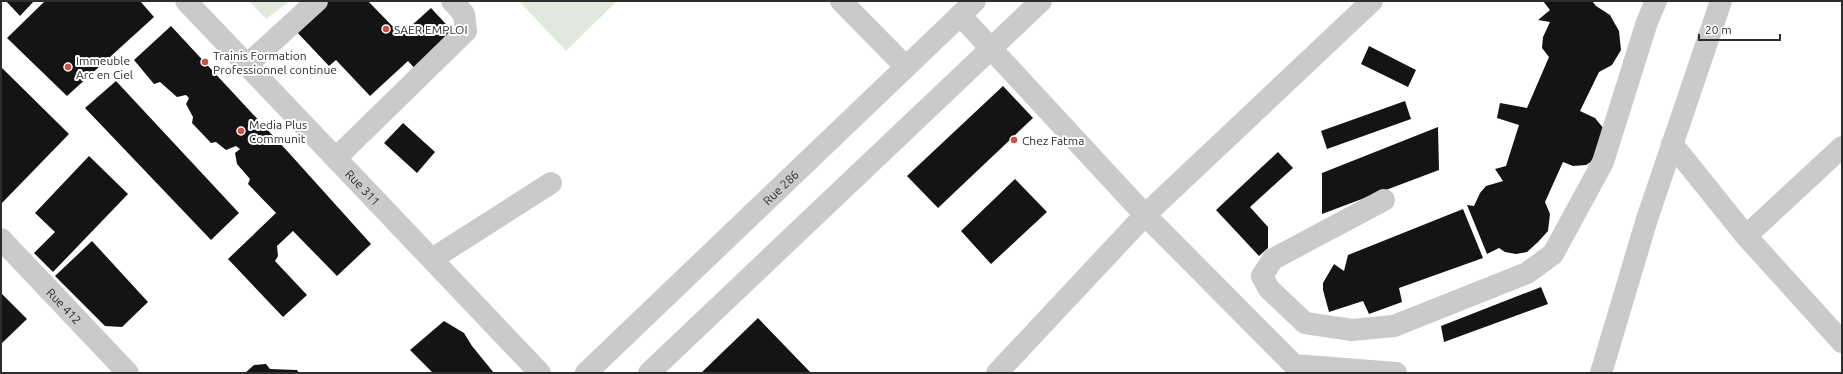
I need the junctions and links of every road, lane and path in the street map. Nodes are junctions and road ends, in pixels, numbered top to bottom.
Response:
1 (186, 1) edge
2 (318, 1) edge
3 (452, 1) edge
4 (841, 1) edge
5 (1041, 1) edge
6 (1372, 1) edge
7 (1656, 1) edge
8 (1721, 1) edge
9 (968, 8) edge
10 (991, 48) junction
11 (247, 64) junction
12 (906, 67) junction
13 (1672, 144) junction
14 (1842, 147) edge
15 (336, 158) junction
16 (551, 184) dead end
17 (1384, 200) dead end
18 (1145, 215) junction
19 (1746, 236) junction
20 (1, 239) edge
21 (432, 260) junction
22 (1842, 342) edge
23 (128, 373) edge
24 (540, 373) edge
25 (586, 373) edge
26 (649, 373) edge
27 (997, 373) edge
28 (1396, 373) edge
29 (1601, 373) edge

1 - 11 street, Rue 311
2 - 11 street
3 - 15 street
4 - 12 street
5 - 10 street
6 - 18 street
7 - 17 street
8 - 13 street
9 - 10 street
9 - 12 street, Rue 286
10 - 18 street
10 - 26 street
11 - 15 street, Rue 311
12 - 25 street, Rue 286
13 - 19 street
13 - 29 street
14 - 19 street
15 - 21 street, Rue 311
16 - 21 street
18 - 27 street
18 - 28 street
19 - 22 street
20 - 23 street, Rue 412
21 - 24 street, Rue 311

